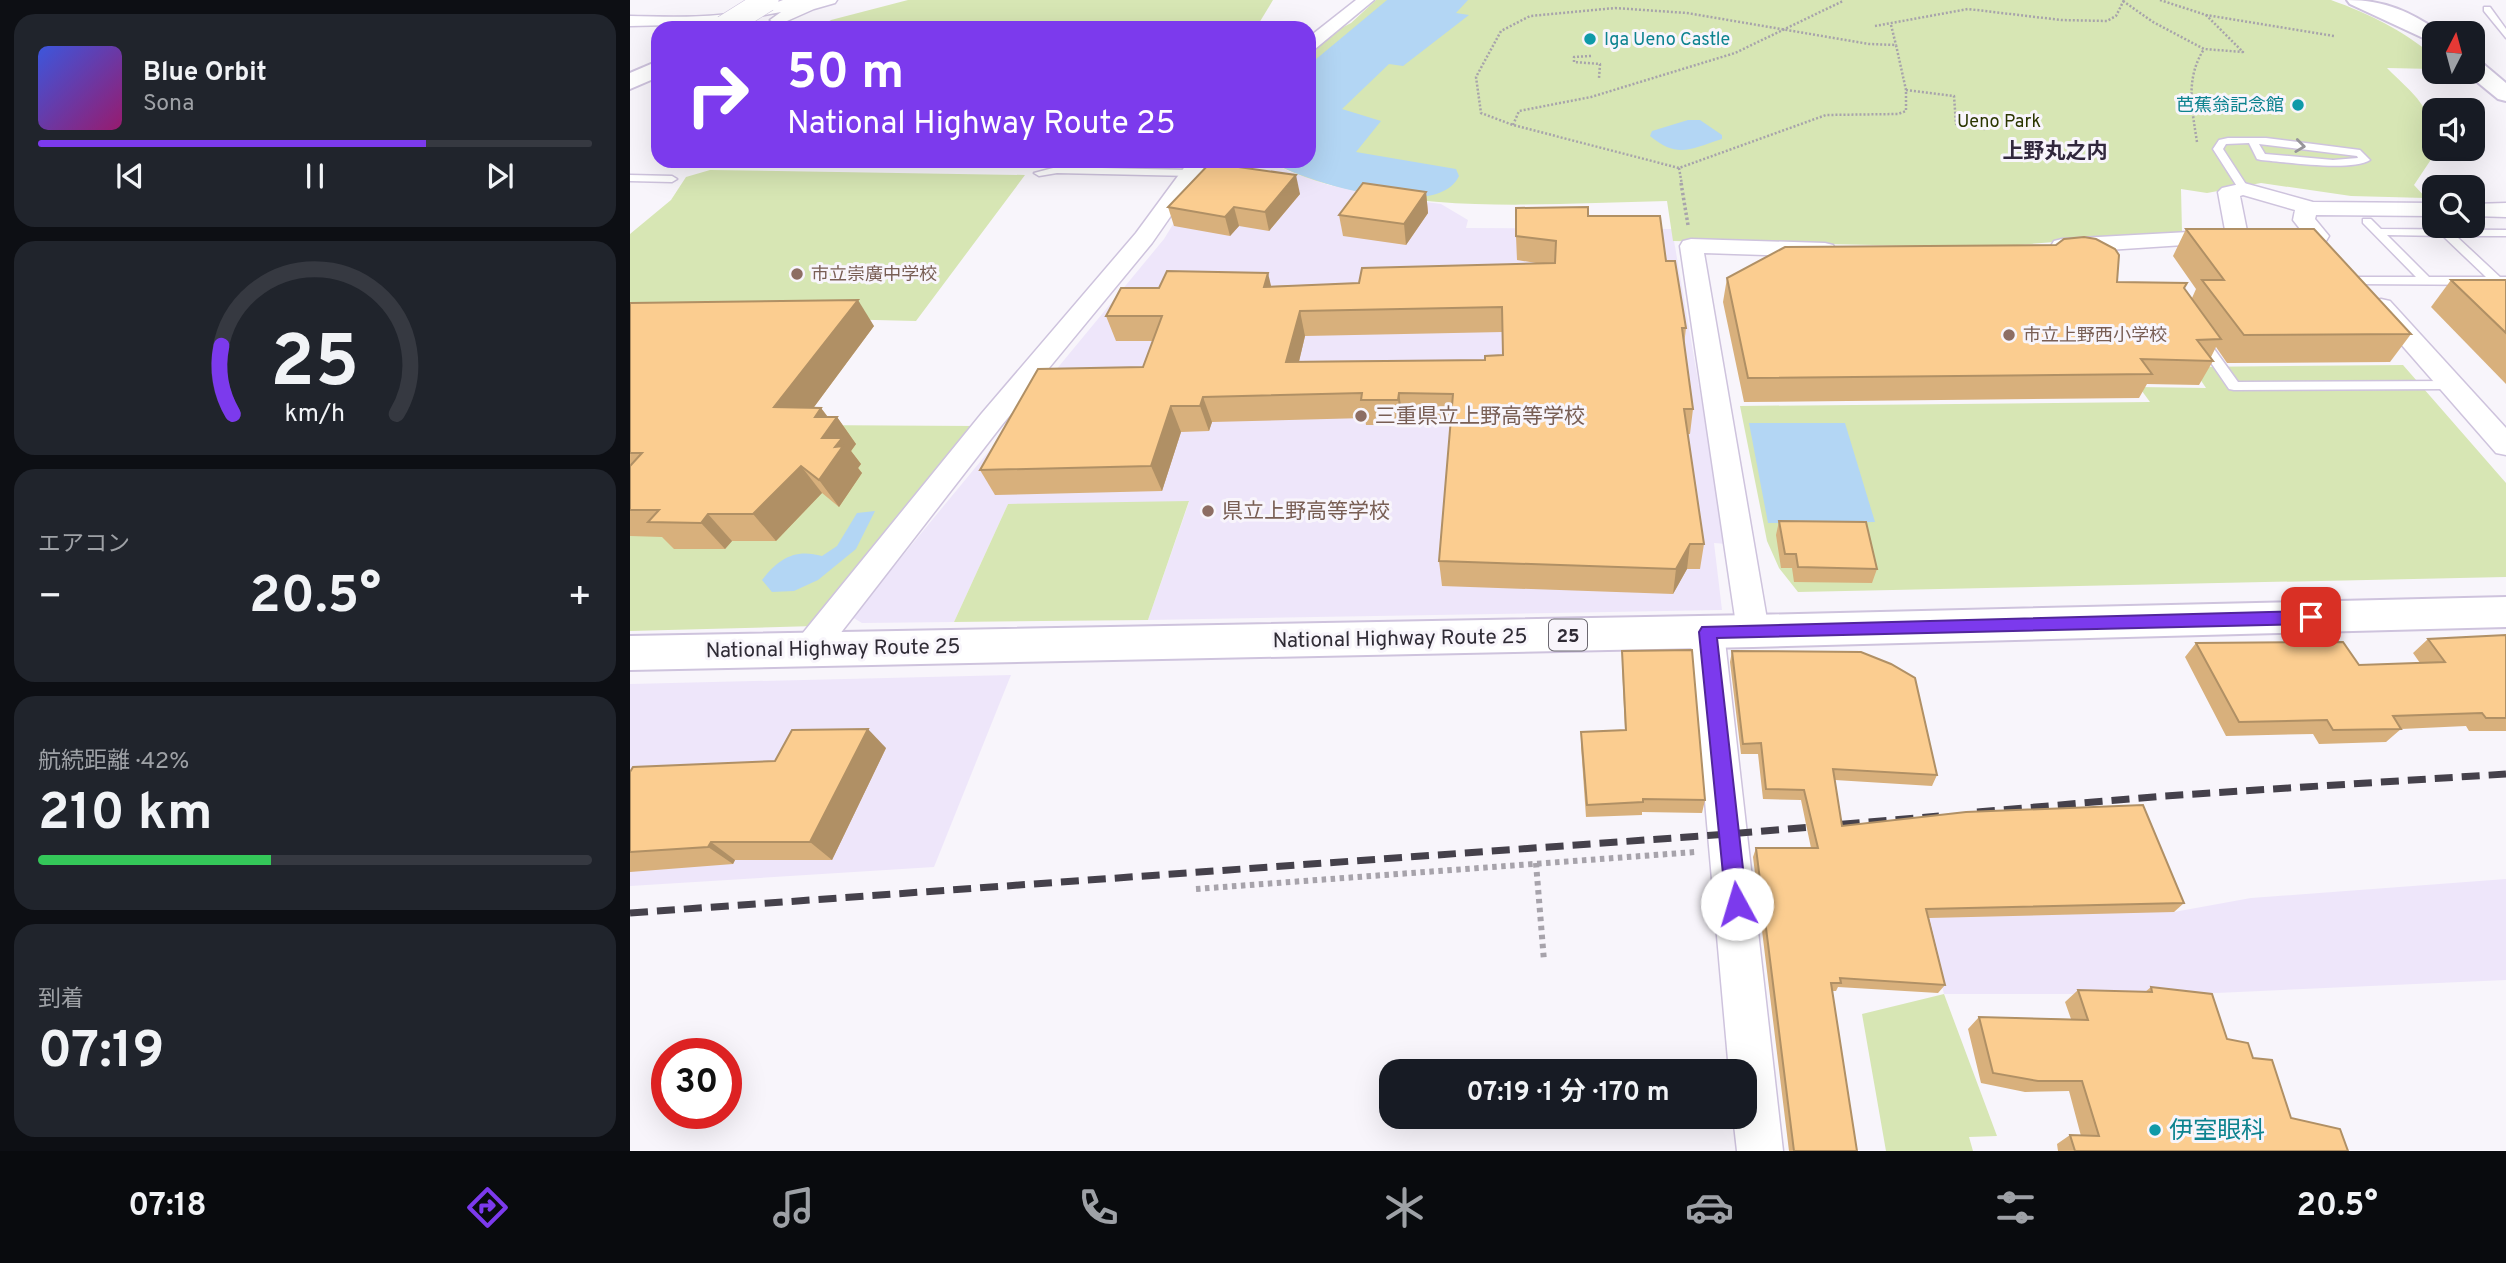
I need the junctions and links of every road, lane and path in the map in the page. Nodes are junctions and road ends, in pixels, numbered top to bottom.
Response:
1 (767, 0) edge
2 (797, 0) edge
3 (829, 0) edge
4 (1366, 0) edge
5 (1841, 0) edge
6 (2124, 0) edge
7 (2160, 0) edge
8 (2357, 0) edge
9 (2487, 9) dead end
10 (2206, 15) junction
11 (630, 21) edge
12 (735, 21) edge
13 (775, 21) edge
14 (1891, 25) junction
15 (1875, 26) dead end
16 (1782, 30) junction
17 (2422, 30) edge
18 (2506, 35) edge
19 (2334, 36) dead end
20 (1316, 39) edge
21 (1896, 45) junction
22 (2204, 49) junction
23 (1591, 57) dead end
24 (651, 72) edge
25 (2485, 77) edge
26 (1599, 78) dead end
27 (630, 82) edge
28 (1906, 90) junction
29 (2506, 94) edge
30 (1513, 125) junction
31 (1985, 129) dead end
32 (2253, 141) junction
33 (2197, 146) dead end
34 (1149, 168) edge
35 (1194, 168) edge
36 (1679, 169) junction
37 (1040, 173) dead end
38 (630, 178) edge
39 (672, 179) dead end
40 (2244, 188) junction
41 (2312, 208) junction
42 (2422, 210) edge
43 (2485, 210) edge
44 (2506, 210) edge
45 (2367, 221) dead end
46 (2378, 232) junction
47 (2422, 232) edge
48 (2485, 233) edge
49 (2506, 233) edge
50 (2238, 236) junction
51 (2452, 238) edge
52 (1691, 246) junction
53 (2042, 247) edge
54 (1842, 250) edge
55 (2339, 259) junction
56 (2426, 281) junction
57 (2502, 281) edge
58 (2196, 332) edge
59 (2452, 385) junction
60 (2506, 446) edge
61 (2506, 612) edge
62 (1753, 631) junction
63 (1707, 632) junction
64 (810, 648) junction
65 (630, 653) edge
66 (1731, 849) junction
67 (1536, 863) junction
68 (1196, 889) dead end
69 (1544, 961) dead end
70 (1760, 1151) edge

1 - 12 main road, bridge
2 - 11 street
3 - 13 street
4 - 20 street
5 - 16 path
6 - 14 path
6 - 22 path
7 - 10 path
8 - 17 main road
9 - 18 lane
10 - 19 path
10 - 22 path
14 - 15 path
14 - 21 path
16 - 21 path
16 - 30 path
16 - 30 path
21 - 28 path
22 - 33 path
23 - 26 path
24 - 27 main road
25 - 29 main road
28 - 31 path
28 - 36 path
30 - 36 path
32 -> 32 lane
32 - 40 lane
34 - 37 lane
35 - 64 street
36 - 52 path
38 - 39 lane
40 - 41 street
40 - 50 street
41 - 42 street
41 - 55 street
43 - 44 street
45 - 46 lane
46 - 47 lane
46 - 56 lane
48 - 49 lane
50 - 53 street
50 - 55 street
51 - 57 lane
52 - 54 street
52 - 62 street
55 - 56 lane
55 - 59 street
56 - 57 lane
58 - 59 lane
59 - 60 street
61 - 62 main road, National Highway Route 25 / 25
62 - 63 main road, National Highway Route 25 / 25
63 - 64 main road, National Highway Route 25 / 25
63 - 66 street
64 - 65 main road, National Highway Route 25 / 25
66 - 67 path
66 - 70 street
67 - 68 path
67 - 69 path

